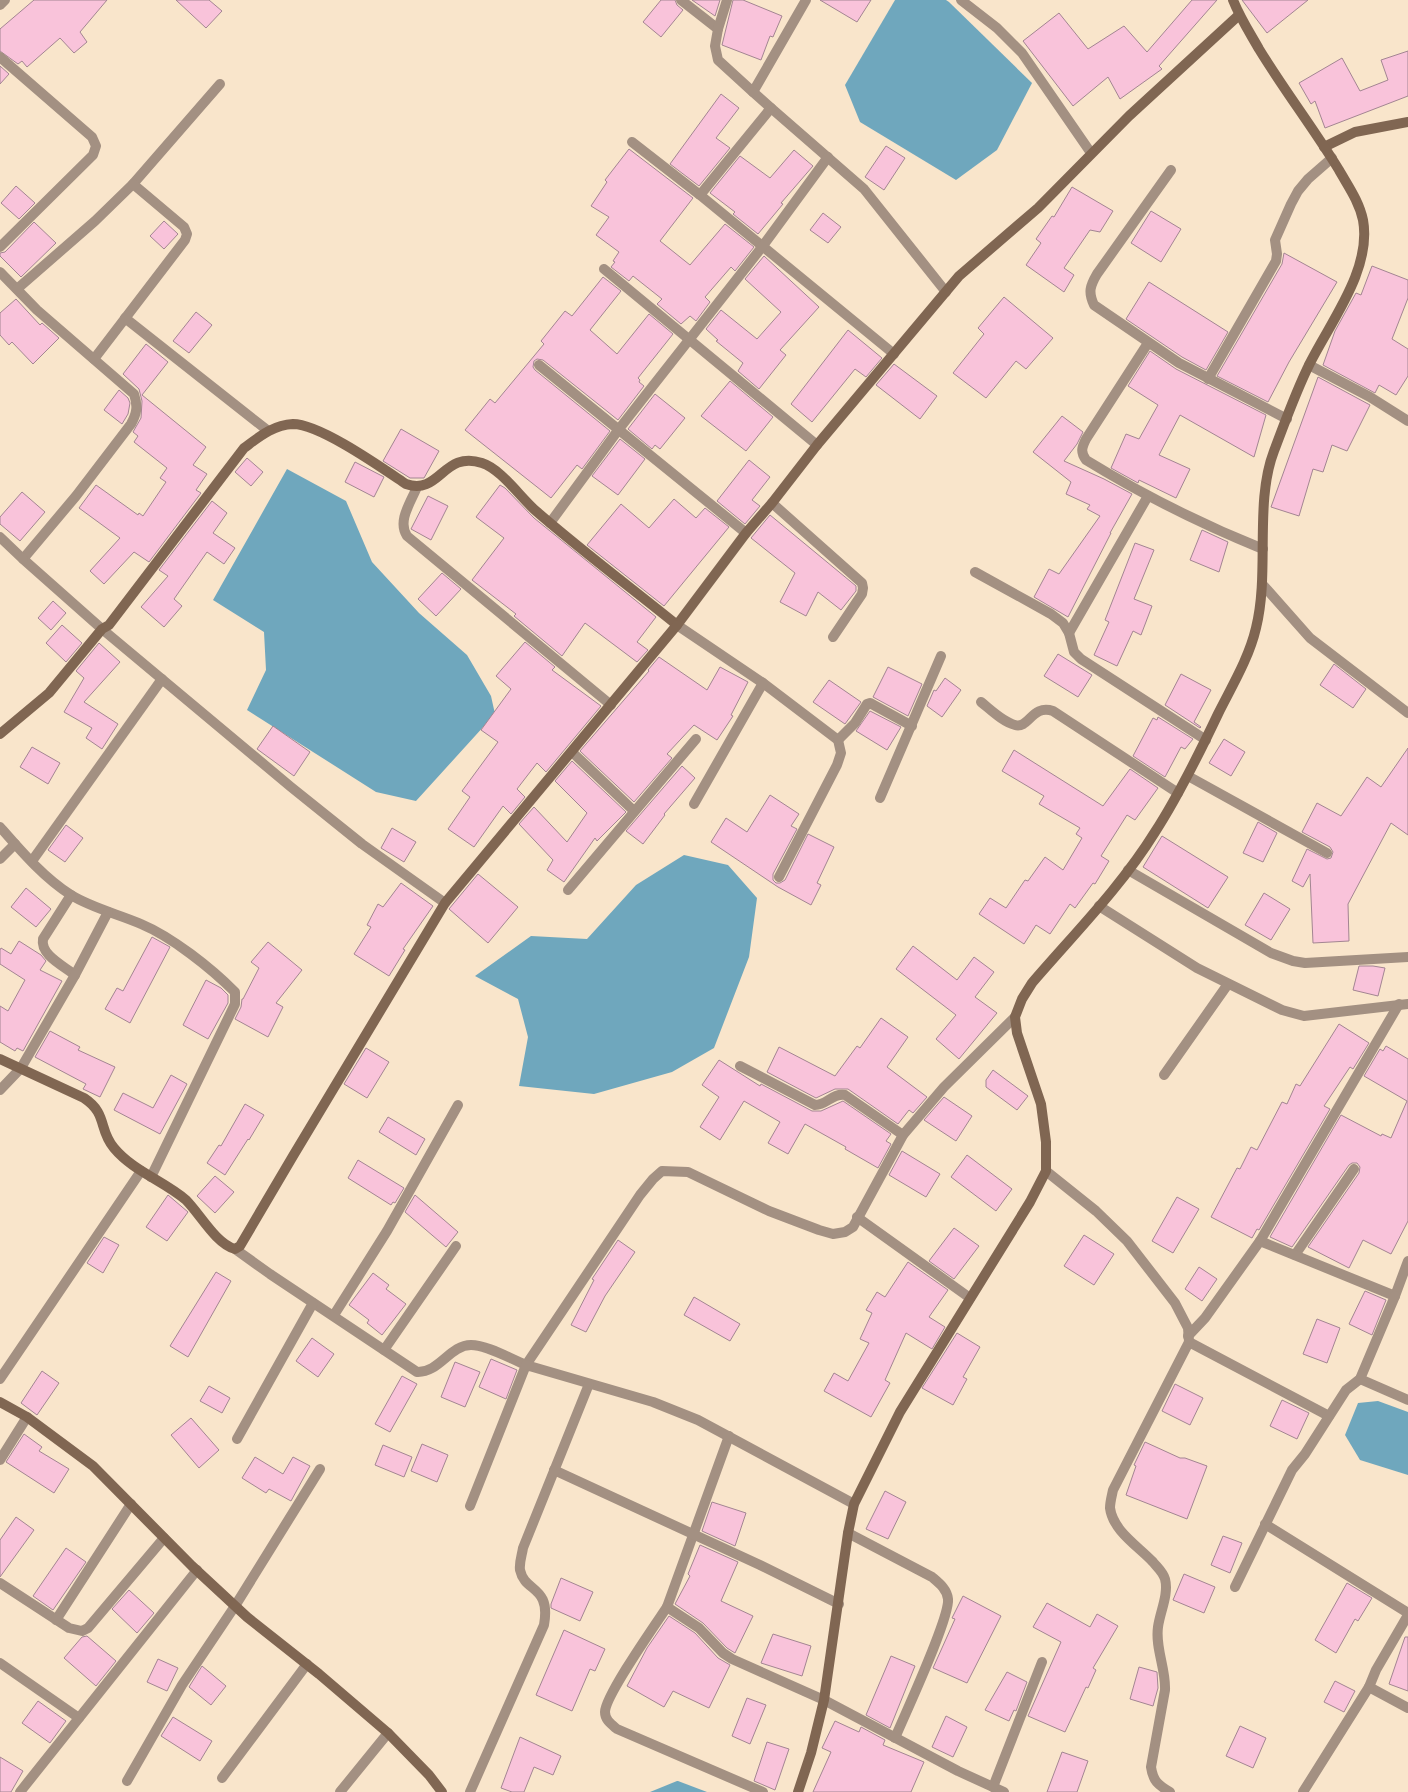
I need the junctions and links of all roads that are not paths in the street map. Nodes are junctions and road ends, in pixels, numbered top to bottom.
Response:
1 (5, 0) edge
2 (681, 0) edge
3 (727, 0) edge
4 (806, 0) edge
5 (961, 0) edge
6 (1233, 0) edge
7 (0, 6) edge
8 (1239, 15) junction
9 (718, 29) junction
10 (0, 57) edge
11 (220, 84) dead end
12 (753, 92) junction
13 (771, 108) junction
14 (1408, 122) edge
15 (632, 142) dead end
16 (1324, 147) junction
17 (1091, 153) junction
18 (828, 157) junction
19 (1332, 158) junction
20 (1171, 170) dead end
21 (133, 184) junction
22 (700, 195) junction
23 (0, 247) edge
24 (762, 247) junction
25 (604, 269) dead end
26 (0, 272) edge
27 (17, 289) junction
28 (946, 292) junction
29 (125, 318) junction
30 (690, 338) junction
31 (1148, 343) junction
32 (894, 354) junction
33 (94, 359) junction
34 (1309, 364) junction
35 (538, 365) dead end
36 (1208, 379) junction
37 (1287, 419) junction
38 (1408, 422) edge
39 (619, 429) junction
40 (267, 430) junction
41 (817, 445) junction
42 (417, 487) junction
43 (1148, 496) junction
44 (772, 503) junction
45 (550, 523) junction
46 (746, 533) junction
47 (0, 537) edge
48 (1263, 550) junction
49 (23, 559) junction
50 (975, 572) dead end
51 (1262, 585) junction
52 (677, 625) junction
53 (102, 629) junction
54 (1069, 633) junction
55 (833, 637) dead end
56 (941, 656) dead end
57 (162, 679) junction
58 (763, 683) junction
59 (981, 702) dead end
60 (611, 705) junction
61 (1408, 712) edge
62 (912, 726) junction
63 (0, 734) edge
64 (696, 739) dead end
65 (838, 740) junction
66 (1206, 740) junction
67 (572, 752) junction
68 (1188, 776) junction
69 (1178, 793) junction
70 (880, 798) dead end
71 (694, 804) dead end
72 (634, 811) junction
73 (0, 827) edge
74 (15, 844) junction
75 (1327, 853) dead end
76 (0, 859) edge
77 (32, 861) junction
78 (1128, 870) junction
79 (778, 877) dead end
80 (568, 890) dead end
81 (71, 895) junction
82 (445, 903) junction
83 (1099, 906) junction
84 (108, 912) junction
85 (1408, 957) edge
86 (75, 975) junction
87 (1228, 984) junction
88 (1404, 1004) edge
89 (1015, 1018) junction
90 (0, 1059) edge
91 (740, 1066) dead end
92 (21, 1068) junction
93 (1164, 1075) dead end
94 (0, 1090) edge
95 (458, 1105) dead end
96 (903, 1135) junction
97 (1354, 1169) dead end
98 (141, 1171) junction
99 (1046, 1171) junction
100 (151, 1177) junction
101 (857, 1218) junction
102 (1260, 1241) junction
103 (456, 1246) dead end
104 (235, 1249) junction
105 (1295, 1255) junction
106 (1408, 1261) edge
107 (1395, 1296) junction
108 (970, 1298) junction
109 (313, 1303) junction
110 (334, 1315) junction
111 (1188, 1339) junction
112 (384, 1350) junction
113 (526, 1365) junction
114 (0, 1379) edge
115 (1360, 1379) junction
116 (589, 1384) junction
117 (1408, 1400) edge
118 (0, 1402) edge
119 (1329, 1416) junction
120 (27, 1418) junction
121 (729, 1436) junction
122 (238, 1439) dead end
123 (0, 1460) edge
124 (320, 1469) dead end
125 (554, 1470) junction
126 (131, 1504) junction
127 (854, 1504) junction
128 (470, 1506) dead end
129 (1265, 1524) junction
130 (848, 1533) junction
131 (694, 1535) junction
132 (164, 1538) junction
133 (197, 1570) junction
134 (0, 1583) edge
135 (1235, 1586) dead end
136 (838, 1604) junction
137 (235, 1606) junction
138 (667, 1607) junction
139 (1408, 1614) edge
140 (56, 1620) junction
141 (1042, 1662) dead end
142 (0, 1663) edge
143 (307, 1664) junction
144 (1369, 1687) junction
145 (824, 1700) junction
146 (1408, 1708) edge
147 (80, 1718) junction
148 (388, 1733) junction
149 (895, 1738) junction
150 (222, 1778) dead end
151 (127, 1781) dead end
152 (993, 1787) junction
153 (20, 1792) edge
154 (340, 1792) edge
155 (442, 1792) edge
156 (470, 1792) edge
157 (763, 1792) edge
158 (798, 1792) edge
159 (1004, 1792) edge
160 (1170, 1792) edge
161 (1303, 1792) edge

1 - 7 street
2 - 9 street
3 - 9 street
4 - 12 street
5 - 17 street
6 - 8 street
8 - 16 street
8 - 17 street
9 - 12 street
10 - 23 street
11 - 21 street
12 - 13 street
13 - 18 street
13 - 22 street
14 - 16 street
15 - 22 street
16 - 19 street
17 - 28 street
18 - 24 street
18 - 28 street
19 - 34 street
19 - 36 street
20 - 31 street
21 - 27 street
21 - 29 street
22 - 24 street
24 - 30 street
24 - 32 street
25 - 30 street
26 - 27 street
27 - 33 street
28 - 32 street
29 - 33 street
29 - 40 street
30 - 39 street
30 - 41 street
31 - 36 street
31 - 43 street
32 - 41 street
33 - 49 street
34 - 37 street
34 - 38 street
35 - 39 street
36 - 37 street
37 - 48 street
39 - 45 street
39 - 46 street
40 - 42 street
40 - 53 street
41 - 44 street
42 - 45 street
42 - 60 street
43 - 48 street
43 - 54 street
44 - 46 street
44 - 55 street
45 - 52 street
46 - 52 street
47 - 49 street
48 - 51 street
49 - 53 street
50 - 54 street
51 - 61 street
51 - 66 street
52 - 58 street
52 - 60 street
53 - 57 street
53 - 63 street
54 - 66 street
56 - 62 street
57 - 77 street
57 - 82 street
58 - 65 street
58 - 71 street
59 - 69 street
60 - 67 street
62 - 65 street
62 - 70 street
64 - 72 street
65 - 79 street
66 - 68 street
67 - 72 street
67 - 82 street
68 - 69 street
68 - 75 street
69 - 78 street
72 - 80 street
73 - 74 street
74 - 76 street
74 - 77 street
77 - 81 street
78 - 83 street
78 - 85 street
81 - 84 street
81 - 86 street
82 - 104 street
83 - 87 street
83 - 89 street
84 - 86 street
84 - 100 street
86 - 92 street
87 - 88 street
87 - 93 street
88 - 102 street
89 - 96 street
89 - 99 street
90 - 92 street
91 - 96 street
92 - 94 street
92 - 98 street
95 - 110 street
96 - 101 street
97 - 105 street
98 - 100 street
98 - 114 street
99 - 108 street
99 - 111 street
100 - 104 street
101 - 108 street
101 - 113 street
102 - 105 street
102 - 111 street
103 - 112 street
104 - 109 street
105 - 107 street
106 - 107 street
107 - 115 street
108 - 127 street
109 - 110 street
109 - 122 street
110 - 112 street
111 - 119 street
111 - 160 street
112 - 113 street
113 - 116 street
113 - 128 street
115 - 117 street
115 - 119 street
116 - 121 street
116 - 125 street
118 - 120 street
119 - 129 street
120 - 123 street
120 - 126 street
121 - 127 street
121 - 131 street
124 - 137 street
125 - 131 street
125 - 156 street
126 - 132 street
126 - 140 street
127 - 130 street
129 - 135 street
129 - 139 street
130 - 136 street
130 - 149 street
131 - 136 street
131 - 138 street
132 - 133 street
132 - 140 street
133 - 137 street
133 - 147 street
134 - 140 street
136 - 145 street
137 - 143 street
137 - 151 street
138 - 145 street
138 - 157 street
139 - 144 street
141 - 152 street
142 - 147 street
143 - 148 street
143 - 150 street
144 - 146 street
144 - 161 street
145 - 149 street
145 - 158 street
147 - 153 street
148 - 154 street
148 - 155 street
149 - 152 street
152 - 159 street

